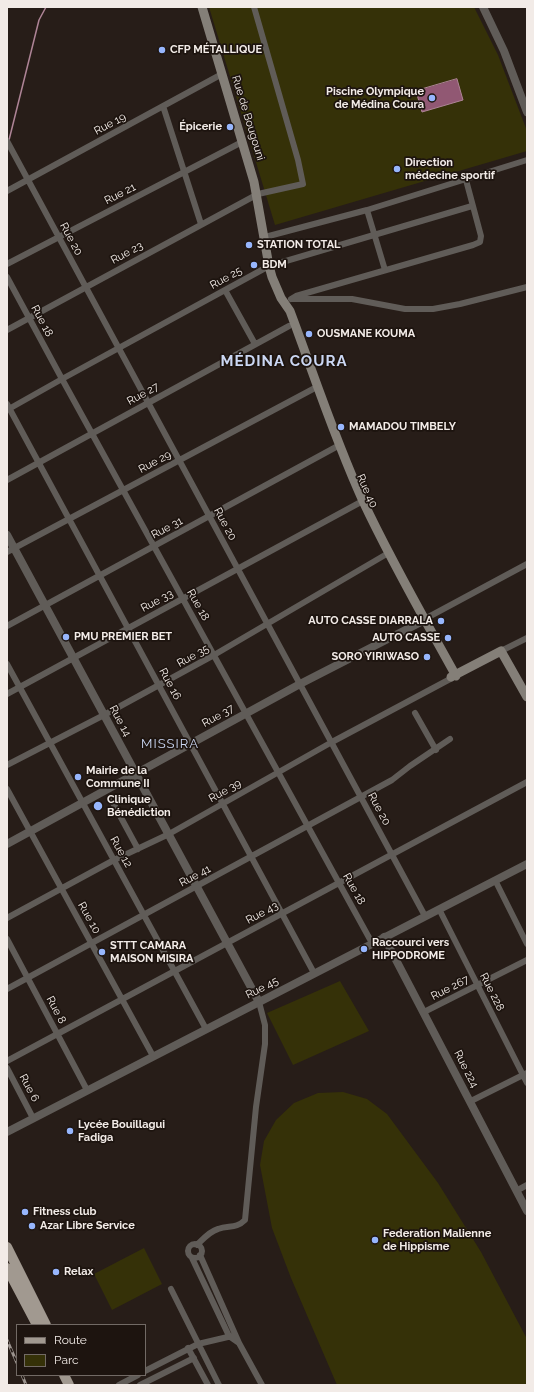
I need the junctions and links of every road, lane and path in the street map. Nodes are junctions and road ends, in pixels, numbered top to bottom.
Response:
1 (202, 7) edge
2 (254, 7) edge
3 (483, 7) edge
4 (222, 74) junction
5 (163, 106) junction
6 (527, 112) edge
7 (7, 141) edge
8 (242, 142) junction
9 (527, 160) edge
10 (185, 172) junction
11 (28, 180) junction
12 (466, 180) junction
13 (7, 191) edge
14 (258, 194) junction
15 (472, 206) junction
16 (367, 210) junction
17 (201, 224) junction
18 (375, 234) junction
19 (59, 237) junction
20 (265, 237) junction
21 (7, 264) edge
22 (269, 266) junction
23 (385, 270) junction
24 (7, 276) edge
25 (86, 287) junction
26 (527, 288) edge
27 (225, 290) junction
28 (285, 300) junction
29 (29, 318) junction
30 (289, 326) junction
31 (7, 330) edge
32 (255, 344) junction
33 (119, 348) junction
34 (62, 379) junction
35 (313, 389) junction
36 (148, 403) junction
37 (8, 408) edge
38 (92, 434) junction
39 (336, 447) junction
40 (179, 460) junction
41 (39, 463) junction
42 (7, 480) edge
43 (124, 490) junction
44 (359, 503) junction
45 (209, 516) junction
46 (69, 519) junction
47 (7, 535) edge
48 (154, 546) junction
49 (11, 550) edge
50 (385, 555) junction
51 (526, 566) edge
52 (238, 569) junction
53 (100, 576) junction
54 (183, 599) junction
55 (45, 605) junction
56 (423, 621) junction
57 (268, 625) junction
58 (7, 626) edge
59 (128, 628) junction
60 (527, 638) edge
61 (501, 652) junction
62 (214, 655) junction
63 (74, 658) junction
64 (7, 664) edge
65 (454, 677) junction
66 (300, 684) junction
67 (159, 686) junction
68 (20, 687) junction
69 (7, 694) edge
70 (527, 697) edge
71 (246, 713) junction
72 (415, 713) dead end
73 (104, 715) junction
74 (450, 740) dead end
75 (50, 742) junction
76 (332, 742) junction
77 (190, 744) junction
78 (436, 750) junction
79 (7, 765) edge
80 (136, 773) junction
81 (279, 773) junction
82 (527, 782) edge
83 (7, 789) edge
84 (361, 797) junction
85 (112, 801) dead end
86 (83, 803) junction
87 (223, 804) junction
88 (308, 826) junction
89 (30, 831) junction
90 (169, 834) junction
91 (7, 844) edge
92 (138, 849) junction
93 (392, 855) junction
94 (252, 857) junction
95 (114, 860) junction
96 (527, 864) edge
97 (495, 880) junction
98 (339, 883) junction
99 (197, 886) junction
100 (62, 888) junction
101 (439, 909) junction
102 (282, 914) junction
103 (144, 915) junction
104 (425, 916) junction
105 (7, 918) edge
106 (384, 937) junction
107 (7, 939) edge
108 (91, 943) junction
109 (228, 943) junction
110 (372, 943) junction
111 (527, 944) edge
112 (527, 960) edge
113 (175, 971) junction
114 (314, 973) junction
115 (28, 978) junction
116 (478, 985) junction
117 (7, 989) edge
118 (122, 999) junction
119 (259, 1002) junction
120 (424, 1012) junction
121 (206, 1029) junction
122 (58, 1034) junction
123 (153, 1056) junction
124 (7, 1061) edge
125 (7, 1068) edge
126 (525, 1074) edge
127 (527, 1083) edge
128 (87, 1090) junction
129 (470, 1101) junction
130 (33, 1118) junction
131 (7, 1132) edge
132 (527, 1185) edge
133 (516, 1191) junction
134 (527, 1211) edge
135 (197, 1245) junction
136 (7, 1247) edge
137 (200, 1255) junction
138 (192, 1258) junction
139 (7, 1268) edge
140 (172, 1289) dead end
141 (36, 1324) edge
142 (46, 1324) edge
143 (232, 1335) junction
144 (198, 1344) junction
145 (188, 1348) junction
146 (194, 1358) junction
147 (146, 1370) edge
148 (64, 1376) edge
149 (72, 1376) edge
150 (136, 1376) edge
151 (69, 1385) edge
152 (77, 1385) edge
153 (119, 1385) edge
154 (140, 1385) edge
155 (208, 1385) edge
156 (219, 1385) edge
157 (262, 1385) edge

1 - 4 main road, Rue de Bougouni
2 - 14 street, Rue 23
3 - 6 street
4 - 5 street, Rue 19
4 - 8 main road, Rue de Bougouni
5 - 10 street
5 - 11 street, Rue 19
7 - 11 street, Rue 20
8 - 10 street, Rue 21
8 - 14 main road, Rue de Bougouni
9 - 12 street
10 - 17 street
10 - 19 street, Rue 21
11 - 13 street, Rue 19
11 - 19 street, Rue 20
12 - 15 street
12 - 16 street
14 - 17 street, Rue 23
14 - 20 main road, Rue de Bougouni
15 - 18 street, Rue 25
15 - 23 street
16 - 18 street
16 - 20 street
17 - 25 street, Rue 23
18 - 22 street, Rue 25
18 - 23 street
19 - 21 street, Rue 21
19 - 25 street, Rue 20
20 - 22 main road, Rue 40
22 - 27 street, Rue 25
22 - 28 main road, Rue 40
23 - 28 street
24 - 29 street, Rue 18
25 - 29 street, Rue 23
25 - 33 street, Rue 20
26 - 28 street
27 - 32 street
27 - 33 street, Rue 25
28 - 30 main road, Rue 40
28 - 56 main road, Rue 40
29 - 31 street, Rue 23
29 - 34 street, Rue 18
30 - 32 street, Rue 27
30 - 35 main road, Rue 40
32 - 36 street, Rue 27
33 - 34 street, Rue 25
33 - 36 street, Rue 20
34 - 37 street, Rue 25
34 - 38 street, Rue 18
35 - 39 main road, Rue 40
35 - 40 street, Rue 29
36 - 38 street, Rue 27
36 - 40 street, Rue 20
37 - 41 street, Rue 16
38 - 41 street, Rue 27
38 - 43 street, Rue 18
39 - 44 main road, Rue 40
39 - 45 street, Rue 31
40 - 43 street, Rue 29
40 - 45 street, Rue 20
41 - 42 street, Rue 27
41 - 46 street, Rue 16
43 - 46 street, Rue 29
43 - 48 street, Rue 18
44 - 50 main road, Rue 40
44 - 52 street, Rue 33
45 - 48 street, Rue 31
45 - 52 street, Rue 20
46 - 49 street, Rue 29
46 - 53 street, Rue 16
47 - 49 street, Rue 14
48 - 53 street, Rue 31
48 - 54 street, Rue 18
49 - 55 street, Rue 14
50 - 56 main road, Rue 40
50 - 57 street, Rue 35
51 - 56 street
52 - 54 street, Rue 33
52 - 57 street, Rue 20
53 - 55 street, Rue 31
53 - 59 street, Rue 16
54 - 59 street, Rue 33
54 - 62 street, Rue 18
55 - 58 street, Rue 31
55 - 63 street, Rue 14
56 - 65 main road, Rue 40
56 - 66 street, Rue 37
57 - 62 street, Rue 35
57 - 66 street, Rue 20
59 - 63 street, Rue 33
59 - 67 street, Rue 16
60 - 61 street
61 - 65 main road
61 - 70 main road
62 - 67 street, Rue 35
62 - 71 street, Rue 18
63 - 68 street, Rue 33
63 - 73 street, Rue 14
64 - 68 street, Rue 12
65 - 76 street, Rue 39
66 - 71 street, Rue 37
66 - 76 street, Rue 20
67 - 73 street, Rue 35
67 - 77 street, Rue 16
68 - 69 street, Rue 33
68 - 75 street, Rue 12
71 - 77 street, Rue 37
71 - 81 street, Rue 18
72 - 78 street
73 - 75 street, Rue 35
73 - 80 street, Rue 14
74 - 78 street, Rue 41
75 - 79 street, Rue 35
75 - 86 street, Rue 12
76 - 81 street, Rue 39
76 - 84 street, Rue 20
77 - 80 street, Rue 37
77 - 87 street, Rue 16
78 - 84 street, Rue 41
80 - 86 street, Rue 37
80 - 90 street, Rue 14
81 - 87 street, Rue 39
81 - 88 street, Rue 18
82 - 93 street, Rue 43
83 - 89 street, Rue 10
84 - 88 street, Rue 41
84 - 93 street, Rue 20
85 - 92 street
86 - 89 street, Rue 37
86 - 95 street, Rue 12
87 - 90 street, Rue 39
87 - 94 street, Rue 16
88 - 94 street, Rue 41
88 - 98 street, Rue 18
89 - 91 street, Rue 37
89 - 100 street, Rue 10
90 - 92 street, Rue 39
90 - 99 street, Rue 14
92 - 95 street, Rue 39
93 - 98 street, Rue 43
93 - 104 street, Rue 20
94 - 99 street, Rue 41
94 - 102 street, Rue 16
95 - 100 street, Rue 39
95 - 103 street, Rue 12
96 - 97 street, Rue 45
97 - 101 street, Rue 45
97 - 111 street
98 - 102 street, Rue 43
98 - 110 street, Rue 18
99 - 103 street, Rue 41
99 - 109 street, Rue 14
100 - 105 street, Rue 39
100 - 108 street, Rue 10
101 - 104 street, Rue 45
101 - 116 street, Rue 228
102 - 109 street, Rue 43
102 - 114 street, Rue 16
103 - 108 street, Rue 41
103 - 113 street, Rue 12
104 - 106 street, Rue 45
106 - 110 street, Rue 45
106 - 120 street, Rue 224
107 - 115 street, Rue 8
108 - 115 street, Rue 41
108 - 118 street, Rue 10
109 - 113 street, Rue 43
109 - 119 street, Rue 14
110 - 114 street, Rue 45
112 - 116 street, Rue 267
113 - 118 street, Rue 43
113 - 121 street, Rue 12
114 - 119 street, Rue 45
115 - 117 street, Rue 41
115 - 122 street, Rue 8
116 - 120 street, Rue 267
116 - 126 street, Rue 228
118 - 122 street, Rue 43
118 - 123 street, Rue 10
119 - 121 street, Rue 45
119 - 135 street
120 - 129 street, Rue 224
121 - 123 street, Rue 45
122 - 124 street, Rue 43
122 - 128 street, Rue 8
123 - 128 street, Rue 45
125 - 130 street, Rue 6
126 - 127 street, Rue 228
126 - 129 street
128 - 130 street, Rue 45
129 - 133 street, Rue 224
130 - 131 street, Rue 45
132 - 133 street
133 - 134 street, Rue 224
135 - 137 street
135 - 138 street
136 - 142 main road
137 - 138 street
137 - 143 street
138 - 143 street
139 - 141 main road
140 - 144 street
143 - 144 street
143 - 157 street
144 - 145 street
144 - 156 street
145 - 146 street
145 - 147 street
146 - 154 street
146 - 155 street
148 - 151 main road
149 - 152 main road
150 - 153 street

